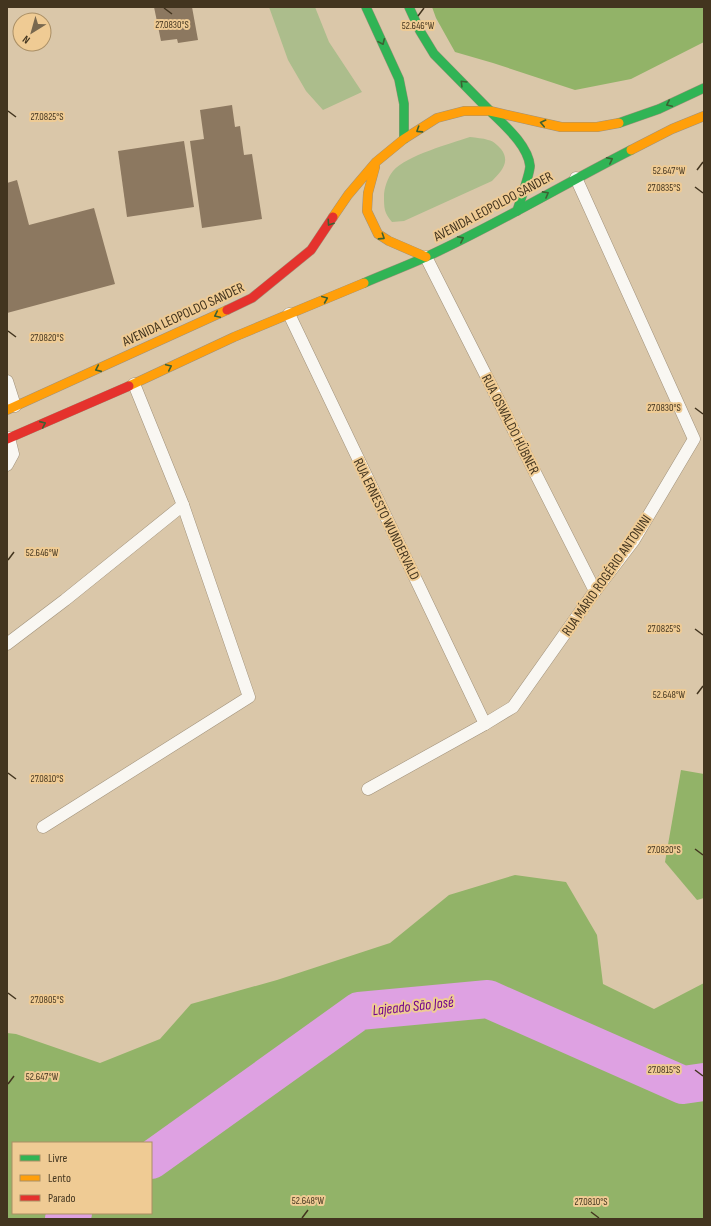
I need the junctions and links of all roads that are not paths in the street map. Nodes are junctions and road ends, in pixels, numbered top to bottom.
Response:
1 (366, 7) edge
2 (409, 7) edge
3 (704, 88) edge
4 (490, 111) junction
5 (704, 116) edge
6 (404, 139) junction
7 (376, 162) junction
8 (576, 178) junction
9 (517, 211) junction
10 (426, 257) junction
11 (290, 314) junction
12 (7, 381) edge
13 (134, 384) junction
14 (11, 408) edge
15 (8, 439) edge
16 (7, 465) edge
17 (183, 505) junction
18 (595, 591) junction
19 (7, 644) edge
20 (485, 724) junction
21 (368, 789) dead end
22 (43, 827) dead end

1 -> 6 main road
4 -> 2 main road
3 -> 4 main road, AVENIDA LEOPOLDO SANDER
4 -> 6 main road, AVENIDA LEOPOLDO SANDER
4 - 9 main road
8 -> 5 main road, AVENIDA LEOPOLDO SANDER
6 - 7 main road, AVENIDA LEOPOLDO SANDER
7 -> 10 main road
7 -> 14 main road, AVENIDA LEOPOLDO SANDER
9 -> 8 main road, AVENIDA LEOPOLDO SANDER
8 - 18 lane, RUA MÁRIO ROGÉRIO ANTONINI
10 -> 9 main road, AVENIDA LEOPOLDO SANDER
11 -> 10 main road, AVENIDA LEOPOLDO SANDER
10 - 18 lane, RUA OSWALDO HÜBNER
13 -> 11 main road, AVENIDA LEOPOLDO SANDER
11 - 20 lane, RUA ERNESTO WUNDERVALD
12 - 14 lane
15 -> 13 main road, AVENIDA LEOPOLDO SANDER
13 - 17 lane
15 - 16 lane
17 - 19 lane
17 - 22 lane
18 - 20 lane, RUA MÁRIO ROGÉRIO ANTONINI
20 - 21 lane, RUA MÁRIO ROGÉRIO ANTONINI

